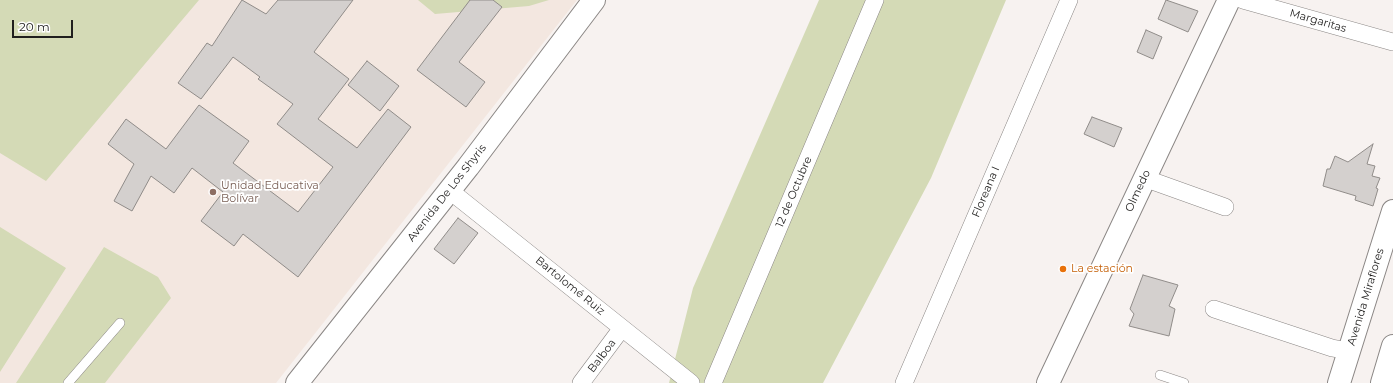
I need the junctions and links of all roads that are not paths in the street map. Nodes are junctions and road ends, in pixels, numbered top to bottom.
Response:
1 (594, 0) edge
2 (875, 0) edge
3 (1069, 0) edge
4 (1229, 0) edge
5 (1243, 0) edge
6 (1393, 42) edge
7 (1144, 178) junction
8 (449, 190) junction
9 (1225, 207) dead end
10 (1393, 211) edge
11 (1214, 309) dead end
12 (120, 323) dead end
13 (622, 328) junction
14 (1393, 346) edge
15 (1349, 351) junction
16 (1160, 375) dead end
17 (68, 383) edge
18 (297, 383) edge
19 (581, 383) edge
20 (691, 383) edge
21 (713, 383) edge
22 (904, 383) edge
23 (1048, 383) edge
24 (1184, 383) edge
25 (1339, 383) edge
26 (1382, 383) edge

1 - 8 street, Avenida De Los Shyris
2 - 21 street, 12 de Octubre
3 - 22 street, Floreana I
4 - 7 street, Olmedo
5 - 6 street, Margaritas
7 - 9 street
7 - 23 street, Olmedo
8 - 13 street, Bartolomé Ruiz
8 - 18 street, Avenida De Los Shyris
10 - 15 street, Avenida Miraflores
11 - 15 street
12 - 17 lane
13 - 19 street, Balboa
13 - 20 street, Bartolomé Ruiz
14 - 26 street
15 - 25 street, Avenida Miraflores
16 - 24 lane

